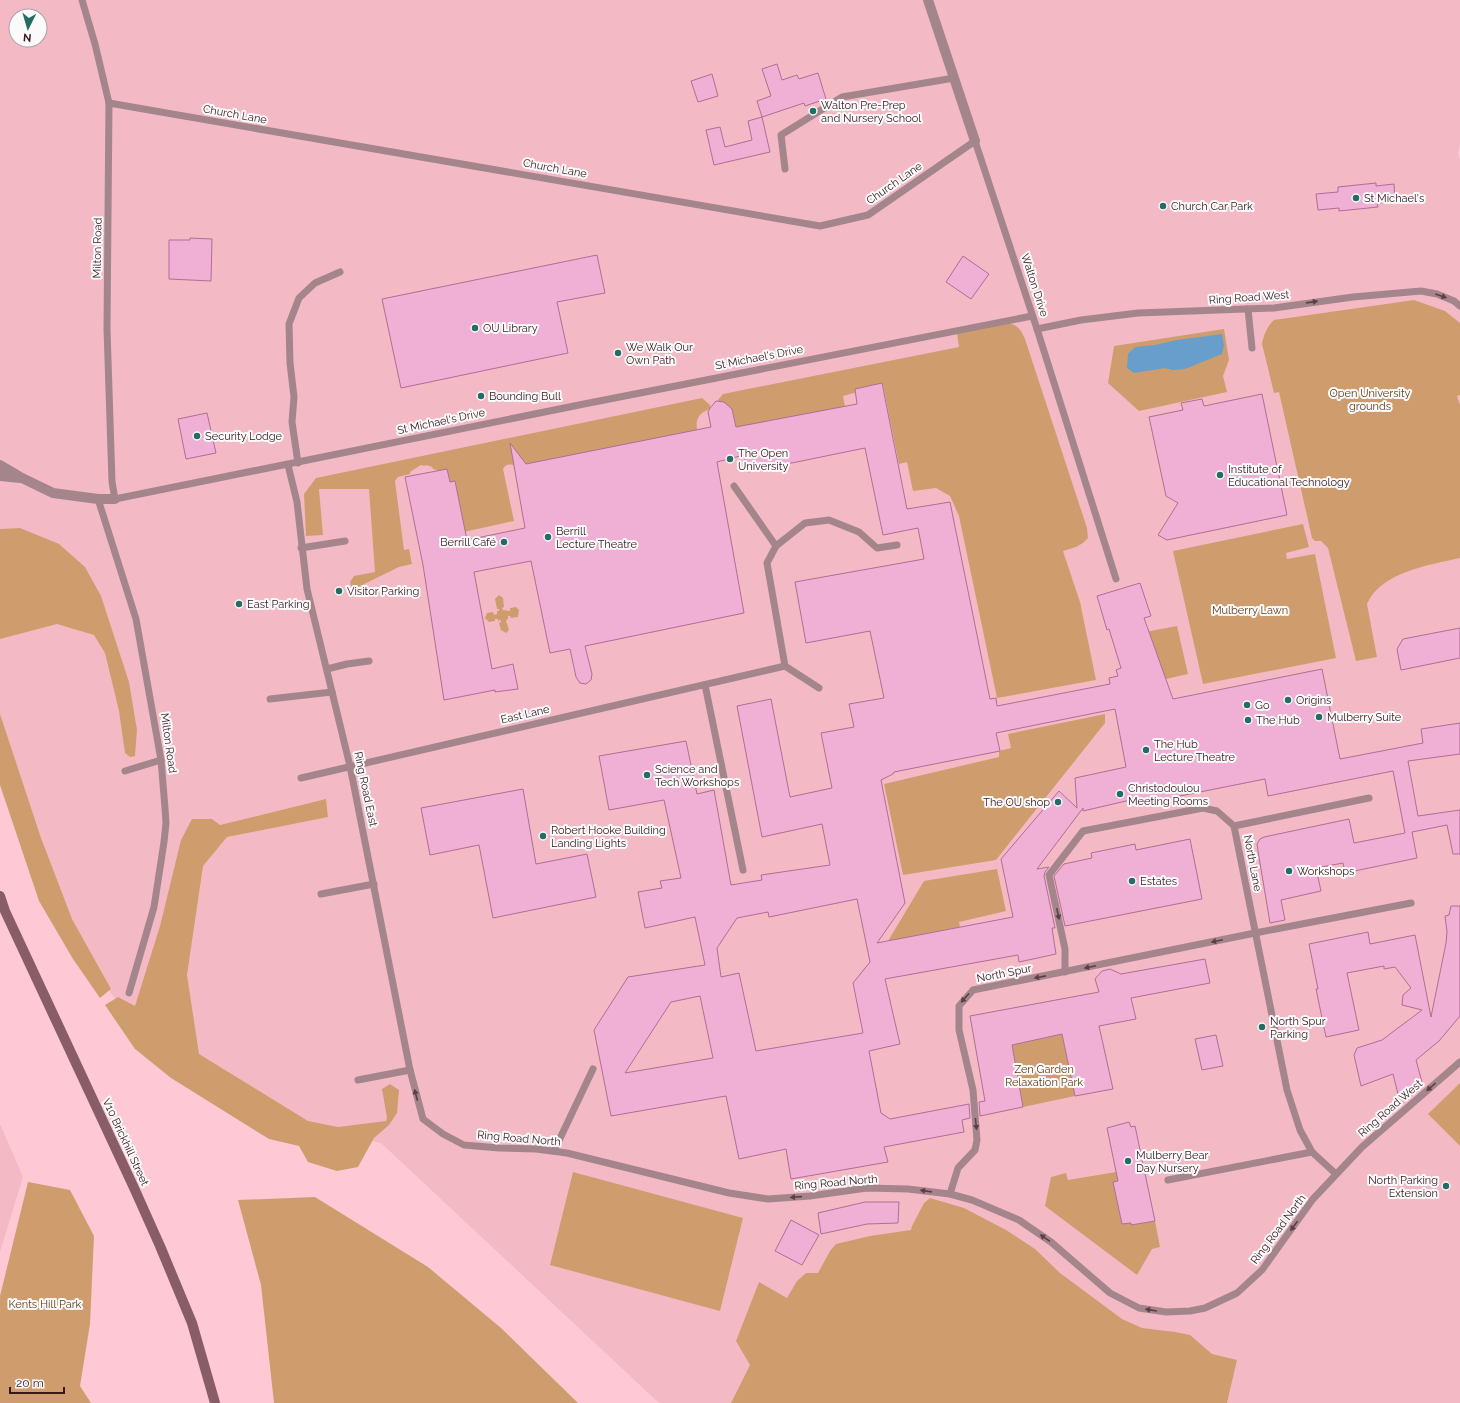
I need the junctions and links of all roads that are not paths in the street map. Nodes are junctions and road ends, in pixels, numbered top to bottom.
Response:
1 (82, 0) edge
2 (928, 0) edge
3 (954, 78) junction
4 (109, 103) junction
5 (975, 141) junction
6 (785, 169) dead end
7 (340, 272) dead end
8 (1460, 306) edge
9 (1248, 309) junction
10 (1032, 316) junction
11 (1037, 329) junction
12 (1252, 348) dead end
13 (298, 463) junction
14 (0, 465) edge
15 (288, 465) junction
16 (0, 476) edge
17 (22, 478) junction
18 (734, 486) dead end
19 (98, 499) junction
20 (115, 499) junction
21 (345, 542) dead end
22 (897, 545) dead end
23 (776, 546) junction
24 (301, 548) junction
25 (1116, 579) dead end
26 (368, 660) dead end
27 (785, 666) junction
28 (327, 669) junction
29 (705, 685) junction
30 (818, 688) dead end
31 (332, 692) junction
32 (270, 699) dead end
33 (161, 760) junction
34 (350, 766) junction
35 (125, 771) dead end
36 (301, 778) dead end
37 (1368, 798) dead end
38 (1234, 826) junction
39 (742, 870) dead end
40 (374, 884) junction
41 (321, 894) dead end
42 (0, 896) edge
43 (1411, 904) dead end
44 (1255, 933) junction
45 (1065, 972) junction
46 (129, 993) dead end
47 (1460, 1062) edge
48 (593, 1069) dead end
49 (410, 1070) junction
50 (358, 1080) dead end
51 (423, 1119) joint
52 (554, 1151) junction
53 (1312, 1152) junction
54 (1336, 1174) junction
55 (1168, 1180) dead end
56 (950, 1194) junction
57 (215, 1403) edge

1 - 4 lane, Milton Road
2 - 3 street, Walton Drive
3 - 5 street, Walton Drive
3 - 6 lane
4 - 5 lane, Church Lane
4 - 20 lane, Milton Road
5 - 10 lane, Walton Drive
7 - 13 lane
9 -> 8 lane, Ring Road West
9 - 11 lane, Ring Road West
9 - 12 lane
10 - 11 lane, Walton Drive
10 - 13 lane, St Michael's Drive
11 - 25 lane, Walton Drive
13 - 15 lane, St Michael's Drive
14 - 17 street, St Michael's Drive
15 - 20 lane, St Michael's Drive
15 - 24 lane, Ring Road East
16 - 17 street, St Michael's Drive
17 - 19 street, St Michael's Drive
18 - 23 lane
19 - 20 street, St Michael's Drive
19 - 33 lane, Milton Road
21 - 24 lane
22 - 23 lane
23 - 27 lane
24 - 28 lane, Ring Road East
26 - 28 lane
27 - 29 lane, East Lane
27 - 30 lane
28 - 31 lane, Ring Road East
29 - 34 lane, East Lane
29 - 39 lane
31 - 32 lane
31 - 34 lane, Ring Road East
33 - 35 lane
33 - 46 lane, Milton Road
34 - 36 lane, East Lane
34 - 40 lane, Ring Road East
37 - 38 lane
38 - 44 lane, North Lane
38 -> 45 lane, North Lane
40 - 41 lane
40 - 49 lane, Ring Road East
42 - 57 street, V10 Brickhill Street
43 - 44 lane, North Spur
44 -> 45 lane, North Spur
44 - 53 lane, North Lane
45 -> 56 lane, North Spur
47 -> 54 lane, Ring Road West
48 - 52 lane
49 - 50 lane
51 -> 49 lane, Ring Road East
51 - 52 lane, Ring Road North
56 -> 52 lane, Ring Road North
53 - 54 lane, North Lane
53 - 55 lane
54 -> 56 lane, Ring Road North

